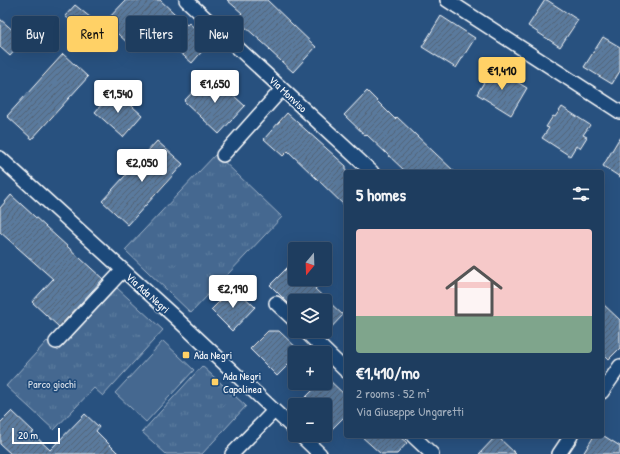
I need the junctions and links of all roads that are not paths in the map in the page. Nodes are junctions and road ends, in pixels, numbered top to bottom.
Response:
1 (186, 0) edge
2 (447, 0) edge
3 (282, 89) junction
4 (620, 112) edge
5 (223, 156) dead end
6 (0, 158) edge
7 (370, 170) edge
8 (122, 270) junction
9 (276, 303) dead end
10 (288, 314) edge
11 (312, 338) edge
12 (56, 342) dead end
13 (620, 366) edge
14 (344, 369) edge
15 (604, 387) edge
16 (274, 411) junction
17 (288, 424) edge
18 (415, 438) edge
19 (570, 438) edge
20 (307, 442) edge
21 (232, 454) edge
22 (320, 454) edge
23 (432, 454) edge
24 (559, 454) edge

1 - 3 street, Via Monviso
2 - 4 street
3 - 5 street
3 - 7 street, Via Monviso
6 - 8 street, Via Ada Negri
8 - 12 street
8 - 16 street, Via Ada Negri
9 - 10 street
11 - 14 street
13 - 15 street
16 - 17 street, Via Ada Negri
16 - 21 street
18 - 23 street
19 - 24 street
20 - 22 street

